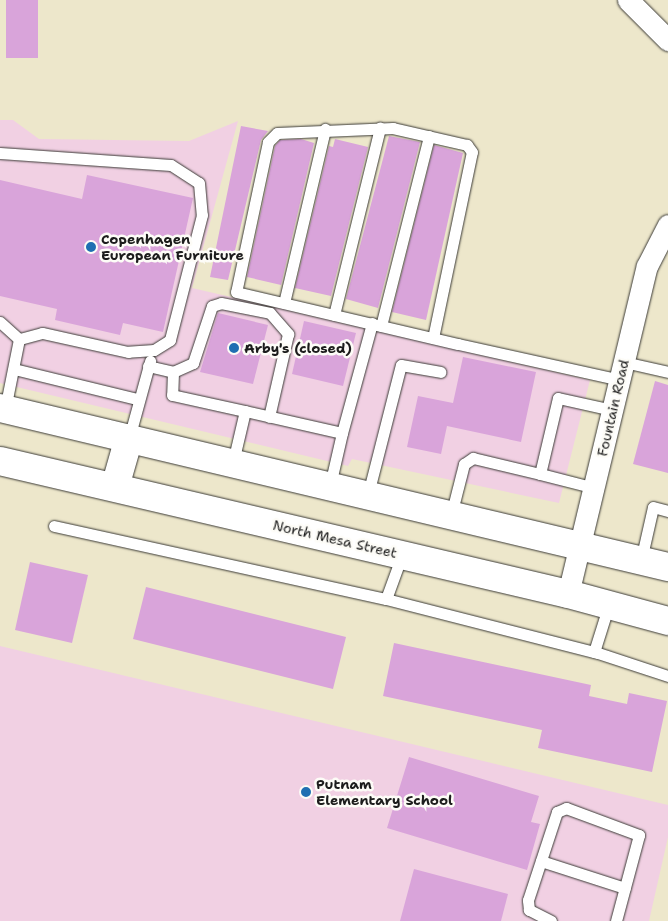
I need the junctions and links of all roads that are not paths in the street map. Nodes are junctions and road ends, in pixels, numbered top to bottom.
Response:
1 (628, 0) edge
2 (668, 40) edge
3 (380, 128) junction
4 (325, 129) junction
5 (429, 136) junction
6 (0, 153) edge
7 (668, 225) edge
8 (284, 303) junction
9 (334, 315) junction
10 (0, 322) edge
11 (376, 325) junction
12 (433, 338) junction
13 (19, 339) junction
14 (154, 350) junction
15 (148, 366) junction
16 (14, 369) junction
17 (622, 371) junction
18 (173, 372) junction
19 (440, 372) dead end
20 (668, 372) edge
21 (137, 399) junction
22 (2, 409) edge
23 (612, 410) junction
24 (245, 411) junction
25 (269, 417) junction
26 (342, 433) junction
27 (129, 438) junction
28 (0, 461) edge
29 (233, 462) junction
30 (540, 474) junction
31 (330, 485) junction
32 (115, 488) junction
33 (595, 488) junction
34 (368, 494) junction
35 (668, 510) edge
36 (451, 515) junction
37 (54, 526) dead end
38 (581, 546) junction
39 (402, 555) junction
40 (640, 560) junction
41 (668, 567) edge
42 (568, 594) junction
43 (386, 599) junction
44 (609, 604) junction
45 (668, 621) edge
46 (594, 652) junction
47 (668, 676) edge
48 (541, 861) junction
49 (625, 888) junction
50 (551, 921) edge
51 (616, 921) edge

1 - 2 street
3 - 4 lane
3 - 5 lane
3 - 9 lane
4 - 8 lane
4 - 8 lane
5 - 11 lane
5 - 12 lane
6 - 14 lane
7 - 17 street, Fountain Road
8 - 9 lane
9 - 11 lane
10 - 13 lane
11 - 12 lane
11 - 26 lane
12 - 17 lane
13 - 14 lane
13 - 16 lane
14 - 15 lane
15 - 18 lane
15 - 21 lane
16 - 21 lane
16 - 22 lane
17 - 20 lane
17 - 23 street, Fountain Road
18 - 24 lane
18 - 25 lane
19 - 34 lane
21 - 27 lane
22 - 27 main road
23 - 30 lane
23 - 33 street, Fountain Road
24 - 25 lane
24 - 29 lane
25 - 26 lane
26 - 31 lane
27 - 29 main road
27 - 32 main road
28 - 32 main road, North Mesa Street
29 - 31 main road
30 - 33 lane
30 - 36 lane
31 - 34 main road
32 - 39 main road, North Mesa Street
33 - 38 street, Fountain Road
34 - 36 main road
35 - 40 lane
36 - 38 main road
37 - 43 lane
38 - 40 main road
38 - 42 street, Fountain Road
39 - 42 main road, North Mesa Street
39 - 43 lane
40 - 41 main road
42 - 44 main road, North Mesa Street
43 - 46 lane
44 - 45 main road, North Mesa Street
44 - 46 lane
46 - 47 lane
48 - 49 lane
48 - 49 lane
48 - 50 lane
49 - 51 lane

